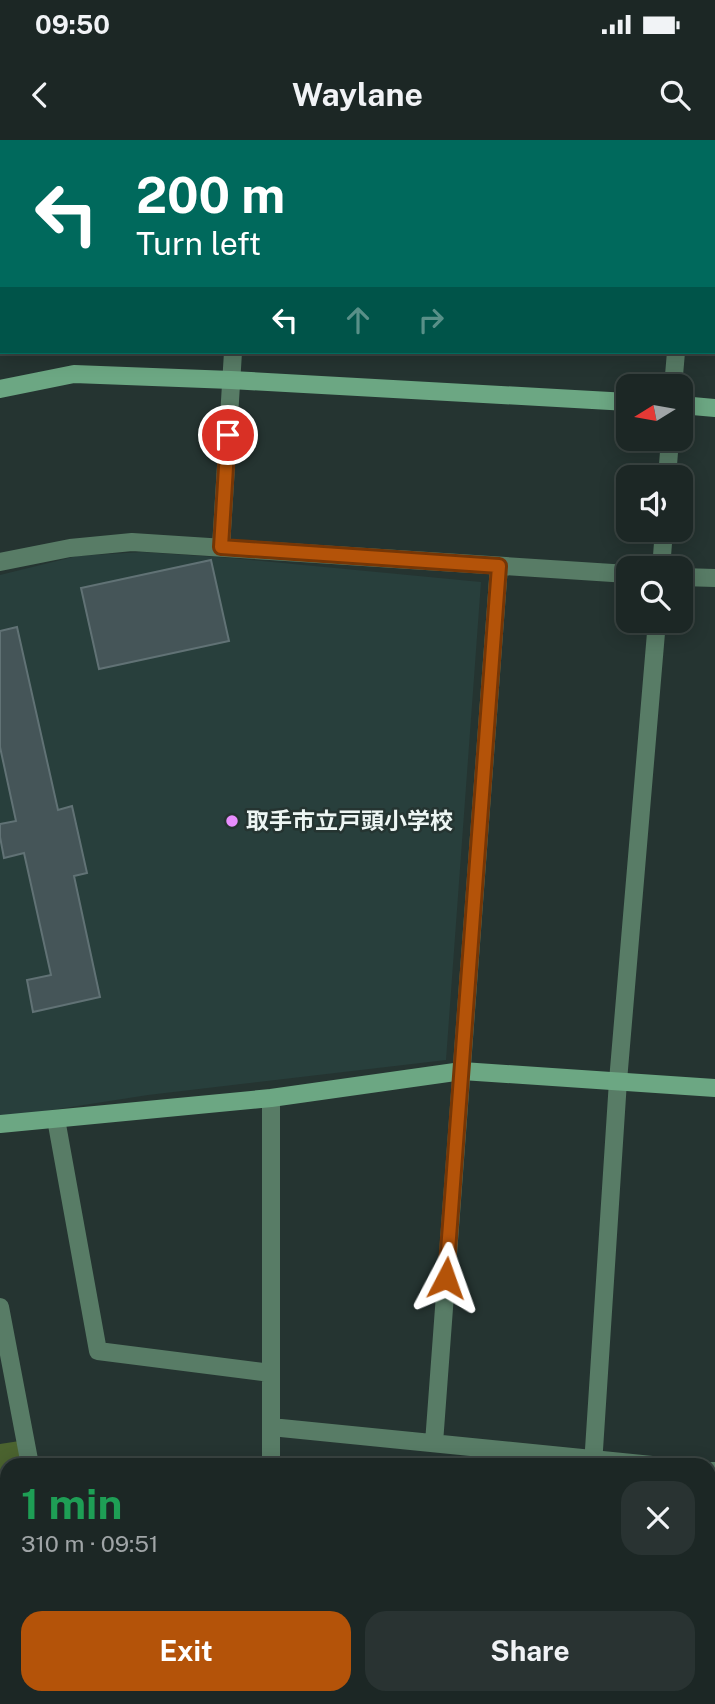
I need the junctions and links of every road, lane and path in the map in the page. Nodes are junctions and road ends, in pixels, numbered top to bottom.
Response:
1 (233, 354) edge
2 (676, 354) edge
3 (674, 374) edge
4 (231, 380) junction
5 (0, 389) edge
6 (616, 401) edge
7 (693, 406) edge
8 (715, 408) edge
9 (221, 547) junction
10 (0, 562) edge
11 (499, 566) junction
12 (616, 573) edge
13 (693, 577) edge
14 (715, 578) edge
15 (656, 633) edge
16 (462, 1071) junction
17 (618, 1081) junction
18 (715, 1088) edge
19 (271, 1098) junction
20 (56, 1119) junction
21 (0, 1124) edge
22 (0, 1307) edge
23 (271, 1373) junction
24 (271, 1427) junction
25 (434, 1443) junction
26 (29, 1458) edge
27 (271, 1458) edge
28 (560, 1458) edge
29 (593, 1458) edge

1 - 4 street
2 - 3 street
4 - 5 street
4 - 6 street
4 - 9 street
7 - 8 street
9 - 10 street
9 - 11 street
11 - 12 street
11 - 16 street
13 - 14 street
15 - 17 street
16 - 17 street
16 - 19 street
16 - 25 street
17 - 18 street
17 - 29 street
19 - 20 street
19 - 23 street
20 - 21 street
20 - 23 street
22 - 26 street
23 - 24 street
24 - 25 street
24 - 27 street
25 - 28 street

